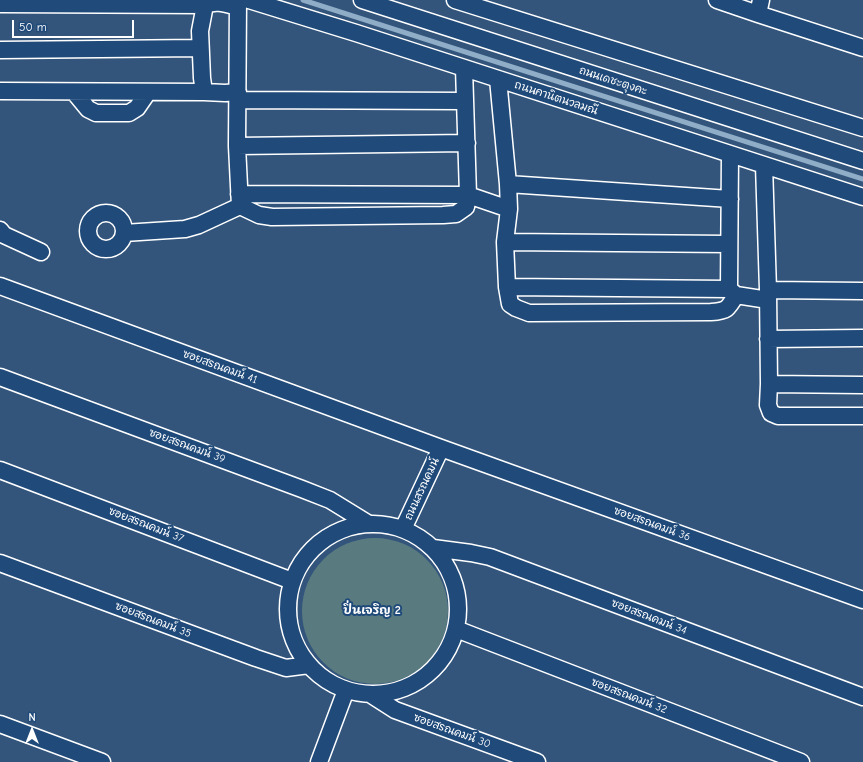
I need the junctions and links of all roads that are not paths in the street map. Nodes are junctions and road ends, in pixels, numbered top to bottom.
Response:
1 (362, 0) edge
2 (456, 0) edge
3 (717, 0) edge
4 (242, 2) edge
5 (0, 4) edge
6 (205, 5) junction
7 (406, 7) edge
8 (760, 7) edge
9 (200, 48) junction
10 (863, 48) edge
11 (0, 50) edge
12 (464, 68) junction
13 (498, 79) junction
14 (0, 91) edge
15 (204, 92) junction
16 (238, 96) junction
17 (465, 101) junction
18 (863, 128) edge
19 (466, 143) junction
20 (237, 146) junction
21 (730, 154) junction
22 (863, 162) edge
23 (764, 165) junction
24 (508, 184) junction
25 (468, 195) junction
26 (863, 197) edge
27 (730, 198) junction
28 (240, 200) junction
29 (508, 209) junction
30 (0, 230) edge
31 (124, 233) dead end
32 (505, 242) junction
33 (729, 244) junction
34 (41, 252) dead end
35 (0, 286) edge
36 (507, 287) junction
37 (863, 291) edge
38 (732, 292) junction
39 (768, 295) junction
40 (863, 338) edge
41 (768, 339) junction
42 (0, 377) edge
43 (769, 384) junction
44 (863, 385) edge
45 (863, 416) edge
46 (441, 448) junction
47 (0, 470) edge
48 (369, 524) junction
49 (403, 529) junction
50 (433, 548) junction
51 (0, 563) edge
52 (292, 581) junction
53 (863, 600) edge
54 (456, 630) junction
55 (308, 665) junction
56 (346, 690) junction
57 (370, 694) junction
58 (863, 697) edge
59 (0, 724) edge
60 (102, 762) edge
61 (319, 762) edge
62 (537, 762) edge
63 (802, 762) edge

1 - 7 street, ถนนเดชะตุงคะ
2 - 18 street
3 - 8 street
4 - 6 street, ถนนคานิตนวลมณี
4 - 12 street, ถนนคานิตนวลมณี
4 - 16 street
5 - 6 street, ถนนคานิตนวลมณี
6 - 9 street
7 - 22 street, ถนนเดชะตุงคะ
8 - 10 street
9 - 11 street
9 - 15 street
12 - 13 street, ถนนคานิตนวลมณี
12 - 17 street
13 - 21 street, ถนนคานิตนวลมณี
13 - 24 street
14 - 15 street
15 - 16 street
16 - 17 street
16 - 20 street
17 - 19 street
19 - 20 street
19 - 25 street
20 - 28 street
21 - 23 street, ถนนคานิตนวลมณี
21 - 27 street
23 - 26 street, ถนนคานิตนวลมณี
23 - 39 street
24 - 27 street
24 - 29 street
25 - 28 street
25 - 28 street
25 - 29 street
27 - 33 street
28 - 31 street
29 - 32 street
30 - 34 street
32 - 33 street
32 - 36 street
33 - 38 street
35 - 46 street, ซอยสรณคมน์ 41
36 - 38 street
36 - 38 street
37 - 39 street
38 - 39 street
39 - 41 street
40 - 41 street
41 - 43 street
42 - 48 street, ซอยสรณคมน์ 39
43 - 44 street
43 - 45 street
46 - 49 street, ถนนสรณคมน์
46 - 53 street, ซอยสรณคมน์ 36
47 - 52 street, ซอยสรณคมน์ 37
48 - 49 street, ถนนสรณคมน์
48 - 52 street, ถนนสรณคมน์
49 - 50 street, ถนนสรณคมน์
50 - 54 street, ถนนสรณคมน์
50 - 58 street, ซอยสรณคมน์ 34
51 - 55 street, ซอยสรณคมน์ 35
52 - 55 street, ถนนสรณคมน์
54 - 57 street, ถนนสรณคมน์
54 - 63 street, ซอยสรณคมน์ 32
55 - 56 street, ถนนสรณคมน์
56 - 57 street, ถนนสรณคมน์
56 - 61 street
57 - 62 street, ซอยสรณคมน์ 30
59 - 60 street

